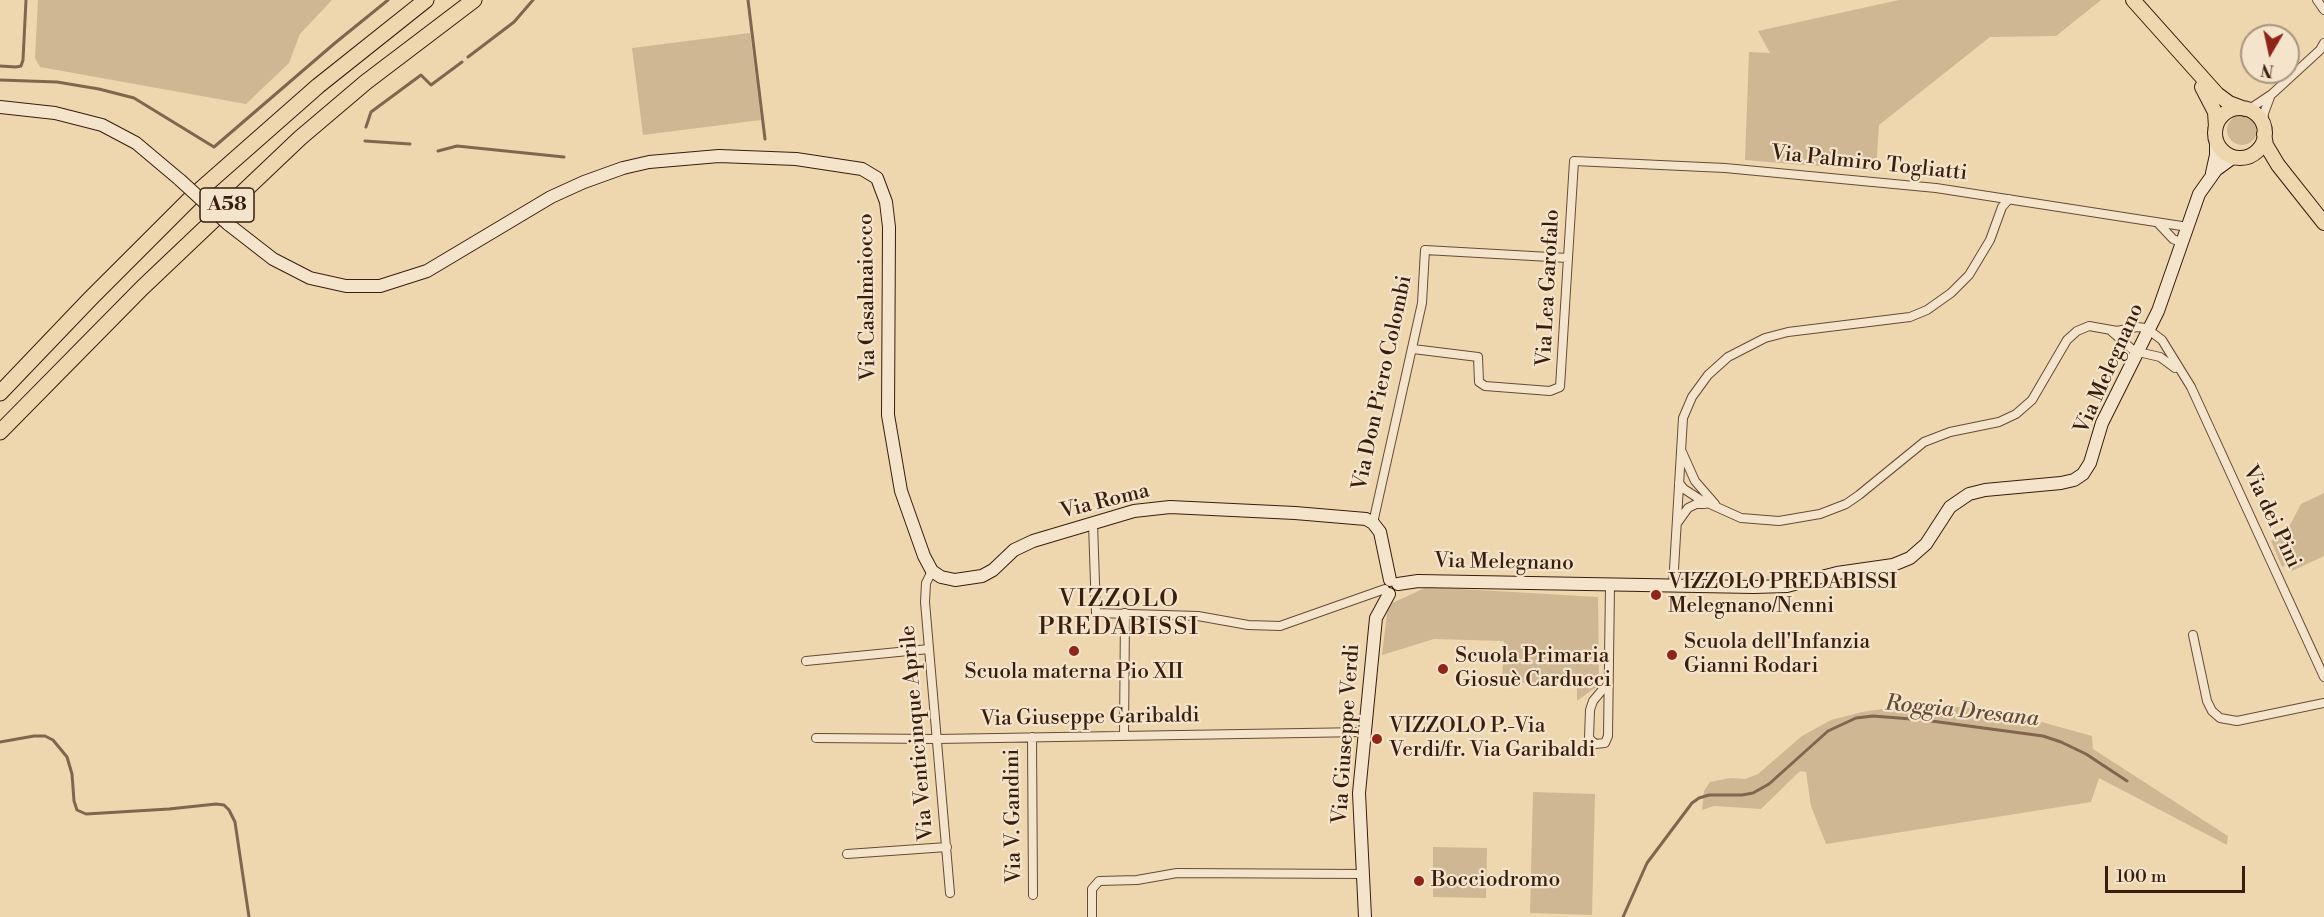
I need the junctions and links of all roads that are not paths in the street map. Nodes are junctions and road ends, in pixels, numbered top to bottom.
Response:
1 (426, 0) edge
2 (474, 0) edge
3 (2133, 0) edge
4 (2317, 0) edge
5 (2324, 10) edge
6 (2324, 43) edge
7 (2183, 57) junction
8 (2272, 94) junction
9 (0, 107) edge
10 (2245, 109) junction
11 (2264, 130) junction
12 (2216, 133) junction
13 (2239, 157) junction
14 (1574, 160) joint
15 (2212, 174) junction
16 (2291, 183) junction
17 (2009, 199) junction
18 (2158, 223) junction
19 (2324, 224) edge
20 (2188, 227) junction
21 (2182, 243) junction
22 (1568, 258) junction
23 (2108, 328) junction
24 (2149, 330) junction
25 (1413, 349) junction
26 (2138, 353) junction
27 (2182, 374) junction
28 (0, 393) edge
29 (0, 432) edge
30 (1681, 447) junction
31 (1679, 483) junction
32 (1700, 488) junction
33 (1709, 504) junction
34 (1722, 510) junction
35 (1093, 523) junction
36 (1373, 523) junction
37 (1677, 525) junction
38 (932, 571) junction
39 (1610, 585) junction
40 (1673, 586) junction
41 (1391, 587) junction
42 (1125, 613) junction
43 (2193, 635) dead end
44 (928, 649) junction
45 (806, 661) dead end
46 (2324, 677) edge
47 (1608, 683) junction
48 (2324, 703) edge
49 (1364, 732) junction
50 (1124, 735) junction
51 (1032, 737) junction
52 (816, 738) dead end
53 (936, 739) junction
54 (946, 847) junction
55 (848, 854) dead end
56 (1362, 874) junction
57 (950, 893) dead end
58 (1033, 895) dead end
59 (1092, 917) edge
60 (1365, 917) edge

1 - 28 highway, A58
2 - 29 highway, A58
3 - 7 main road
4 - 5 street
6 - 8 street
7 - 10 main road
7 - 12 main road
8 - 10 street
8 - 11 street
9 - 38 street, Via Casalmaiocco, bridge
10 - 11 main road
10 - 12 main road
11 - 13 main road
11 - 16 main road
12 - 13 main road
12 - 15 street, Via Melegnano
13 - 15 street, Via Melegnano
13 - 16 main road
14 - 17 street, Via Palmiro Togliatti
14 - 22 street, Via Lea Garofalo
15 - 20 street, Via Melegnano
16 - 19 main road
17 - 18 street, Via Palmiro Togliatti
17 - 30 street
18 - 20 street, Via Palmiro Togliatti
18 - 21 street
20 - 21 street, Via Melegnano
21 - 24 street, Via Melegnano
22 - 25 street, Via Don Piero Colombi
22 - 25 street, Via Lea Garofalo
23 - 24 street
23 - 26 street
23 - 34 street
24 - 26 street, Via Melegnano
24 - 27 street, Via dei Pini
25 - 36 street, Via Don Piero Colombi
26 - 27 street, Via dei Pini
26 - 40 street, Via Melegnano
27 - 46 street, Via dei Pini
30 - 31 street
30 - 32 street
31 - 32 street
31 - 33 street
31 - 37 street
32 - 34 street
33 - 34 street
33 - 37 street
35 - 36 street, Via Roma
35 - 38 street, Via Roma
35 - 42 street
36 - 41 street
37 - 40 street
38 - 44 street, Via Venticinque Aprile
39 - 40 street, Via Melegnano
39 - 41 street, Via Melegnano
39 - 47 street
41 - 42 street
41 - 49 street, Via Giuseppe Verdi
42 - 50 street
43 - 48 street
44 - 45 street
44 - 53 street, Via Venticinque Aprile
47 - 47 street
49 - 50 street, Via Giuseppe Garibaldi
49 - 56 street, Via Giuseppe Verdi
50 - 51 street, Via Giuseppe Garibaldi
51 - 53 street, Via Giuseppe Garibaldi
51 - 58 street, Via V. Gandini
52 - 53 street, Via Giuseppe Garibaldi
53 - 54 street, Via Venticinque Aprile
54 - 55 street
54 - 57 street, Via Venticinque Aprile
56 - 59 street
56 - 60 street, Via Giuseppe Verdi

